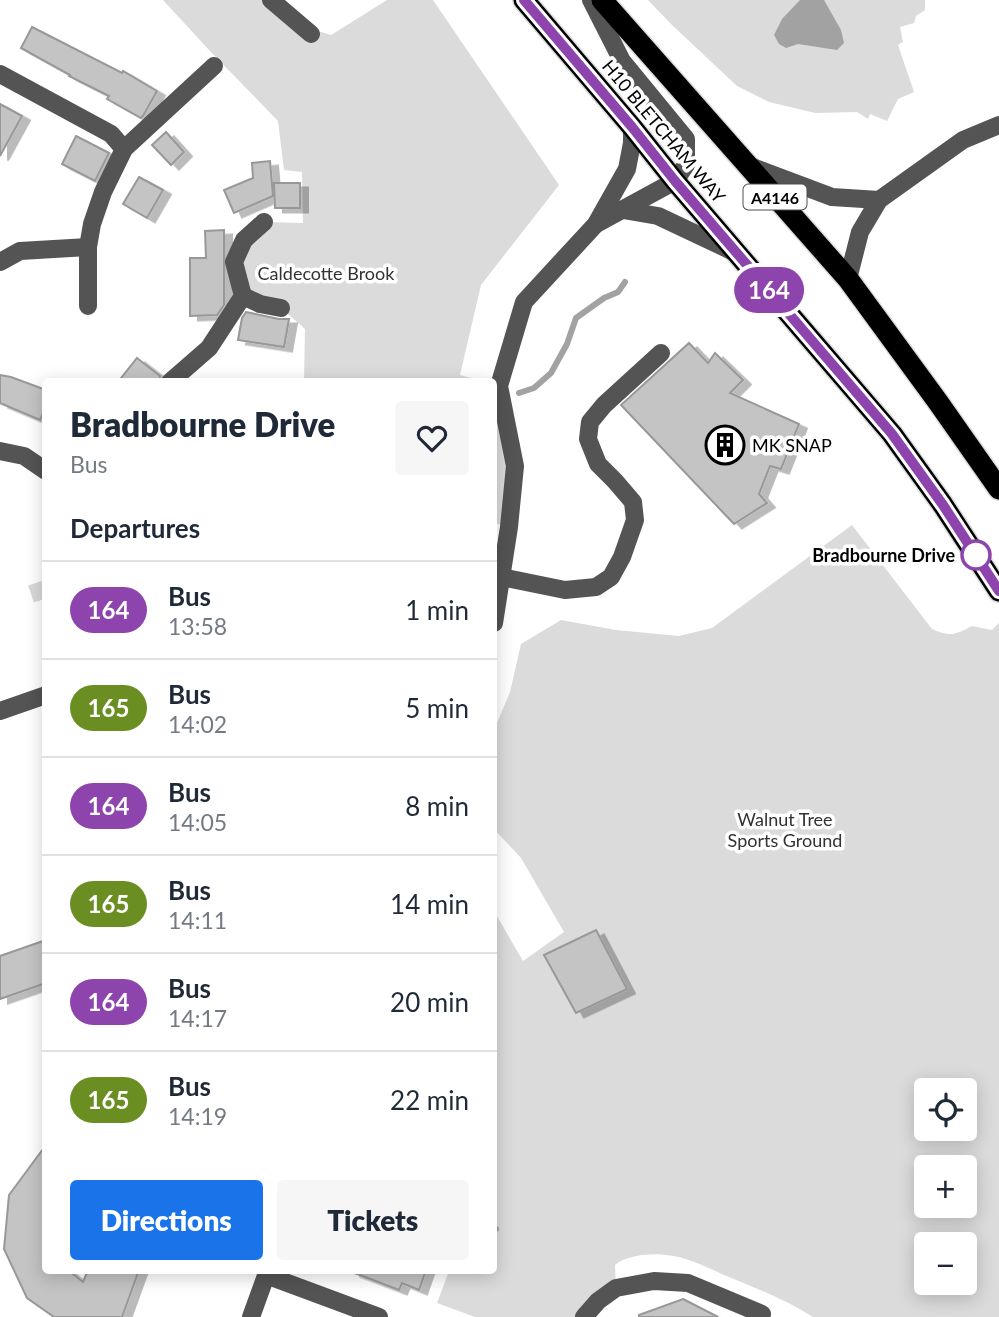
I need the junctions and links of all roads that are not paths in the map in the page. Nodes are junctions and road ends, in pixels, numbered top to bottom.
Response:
1 (271, 0) edge
2 (524, 0) edge
3 (591, 0) edge
4 (602, 0) edge
5 (311, 34) dead end
6 (214, 66) dead end
7 (0, 74) edge
8 (999, 125) edge
9 (632, 127) junction
10 (124, 149) junction
11 (747, 164) junction
12 (675, 181) junction
13 (879, 200) junction
14 (623, 210) junction
15 (264, 222) dead end
16 (596, 224) junction
17 (88, 247) junction
18 (737, 254) junction
19 (0, 262) edge
20 (848, 279) junction
21 (243, 296) junction
22 (88, 306) dead end
23 (281, 308) dead end
24 (661, 353) dead end
25 (175, 378) edge
26 (0, 451) edge
27 (42, 468) edge
28 (999, 489) edge
29 (501, 577) junction
30 (999, 591) edge
31 (497, 603) edge
32 (42, 696) edge
33 (0, 710) edge
34 (267, 1274) edge
35 (270, 1274) edge
36 (751, 1313) edge
37 (251, 1317) edge
38 (379, 1317) edge
39 (584, 1317) edge

1 - 5 street
2 - 9 highway, H10 BLETCHAM WAY
3 - 12 street
4 - 11 highway, A4146
6 - 10 street
7 - 10 street
8 - 13 street
9 - 12 highway, H10 BLETCHAM WAY
9 - 16 street
10 - 17 street
11 - 13 street
11 - 20 highway, A4146
12 - 14 street
12 - 18 highway, H10 BLETCHAM WAY
13 - 20 street
14 - 16 street
14 - 18 street
15 - 21 street
16 - 29 street
17 - 19 street
17 - 22 street
18 - 30 highway, H10 BLETCHAM WAY
20 - 28 highway, A4146
21 - 23 street
21 - 25 street
24 - 29 street
26 - 27 street
29 - 31 street
32 - 33 street
34 - 37 street
35 - 38 street
36 - 39 street

